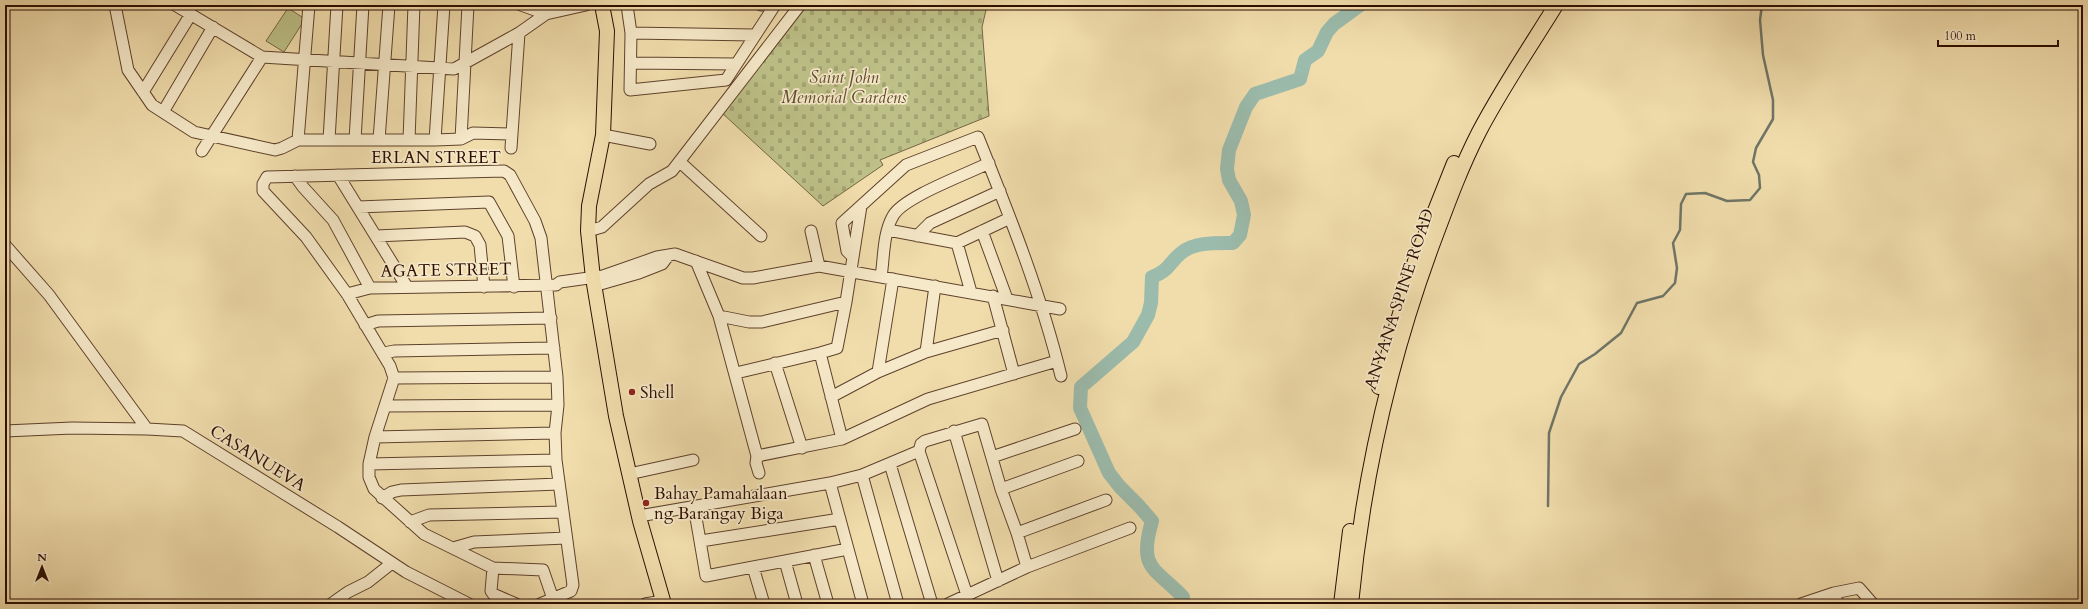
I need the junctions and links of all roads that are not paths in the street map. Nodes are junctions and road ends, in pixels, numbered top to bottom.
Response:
1 (115, 5) edge
2 (175, 5) edge
3 (309, 5) edge
4 (337, 5) edge
5 (363, 5) edge
6 (389, 5) edge
7 (414, 5) edge
8 (444, 5) edge
9 (468, 5) edge
10 (520, 5) edge
11 (586, 5) edge
12 (602, 5) edge
13 (627, 5) edge
14 (761, 5) edge
15 (775, 5) edge
16 (800, 5) edge
17 (1545, 5) edge
18 (1556, 5) edge
19 (191, 14) junction
20 (546, 14) junction
21 (213, 27) junction
22 (631, 33) junction
23 (519, 34) junction
24 (754, 35) junction
25 (262, 57) junction
26 (304, 60) junction
27 (334, 62) junction
28 (360, 63) junction
29 (632, 63) junction
30 (465, 64) junction
31 (736, 64) junction
32 (384, 65) junction
33 (411, 67) junction
34 (439, 69) junction
35 (143, 92) junction
36 (163, 112) junction
37 (512, 134) junction
38 (213, 135) junction
39 (603, 135) junction
40 (460, 139) junction
41 (298, 140) junction
42 (329, 140) junction
43 (355, 140) junction
44 (379, 140) junction
45 (409, 140) junction
46 (435, 140) junction
47 (650, 144) dead end
48 (511, 148) dead end
49 (202, 151) dead end
50 (680, 162) junction
51 (989, 163) junction
52 (338, 175) junction
53 (295, 176) junction
54 (1000, 191) junction
55 (861, 206) junction
56 (358, 207) junction
57 (1010, 218) junction
58 (888, 230) junction
59 (588, 231) junction
60 (811, 231) dead end
61 (982, 231) junction
62 (376, 236) junction
63 (761, 236) dead end
64 (917, 236) junction
65 (957, 243) junction
66 (5, 245) edge
67 (853, 258) junction
68 (696, 261) junction
69 (819, 266) junction
70 (851, 270) junction
71 (887, 278) junction
72 (593, 282) junction
73 (552, 286) junction
74 (935, 286) junction
75 (407, 287) junction
76 (484, 287) junction
77 (514, 287) junction
78 (370, 288) junction
79 (971, 292) junction
80 (347, 294) junction
81 (993, 296) junction
82 (1006, 299) junction
83 (846, 302) junction
84 (1041, 305) junction
85 (1060, 309) dead end
86 (719, 316) junction
87 (551, 318) junction
88 (365, 325) junction
89 (1003, 330) junction
90 (554, 348) junction
91 (926, 352) junction
92 (384, 354) junction
93 (820, 354) junction
94 (1057, 361) junction
95 (775, 363) junction
96 (878, 372) junction
97 (736, 373) junction
98 (1014, 374) junction
99 (1061, 376) dead end
100 (557, 377) junction
101 (394, 378) junction
102 (831, 397) junction
103 (558, 404) junction
104 (385, 406) junction
105 (147, 429) junction
106 (1075, 429) dead end
107 (5, 431) edge
108 (954, 431) junction
109 (555, 433) junction
110 (375, 437) junction
111 (842, 439) junction
112 (802, 448) junction
113 (919, 450) junction
114 (757, 456) junction
115 (992, 457) junction
116 (556, 460) junction
117 (693, 460) dead end
118 (1078, 461) dead end
119 (369, 464) junction
120 (890, 464) junction
121 (759, 473) dead end
122 (629, 474) junction
123 (862, 475) junction
124 (830, 483) junction
125 (559, 484) junction
126 (1001, 489) junction
127 (382, 498) junction
128 (1106, 500) dead end
129 (694, 506) junction
130 (563, 512) junction
131 (640, 519) junction
132 (840, 519) junction
133 (410, 522) junction
134 (1130, 528) dead end
135 (1017, 533) junction
136 (566, 538) junction
137 (701, 541) junction
138 (453, 548) junction
139 (848, 549) junction
140 (814, 555) junction
141 (785, 561) junction
142 (392, 563) junction
143 (753, 567) junction
144 (1027, 567) junction
145 (493, 568) junction
146 (998, 581) junction
147 (967, 595) junction
148 (1836, 599) edge
149 (554, 602) edge
150 (664, 603) edge
151 (331, 604) edge
152 (469, 604) edge
153 (516, 604) edge
154 (540, 604) edge
155 (645, 604) edge
156 (764, 604) edge
157 (797, 604) edge
158 (828, 604) edge
159 (863, 604) edge
160 (898, 604) edge
161 (932, 604) edge
162 (948, 604) edge
163 (1341, 604) edge
164 (1351, 604) edge
165 (1801, 604) edge
166 (1873, 604) edge

1 - 35 street
2 - 19 street
3 - 26 street
4 - 27 street
5 - 28 street
6 - 32 street
7 - 33 street
8 - 34 street
9 - 30 street
10 - 20 street
11 - 20 street
12 - 39 main road
13 - 22 street
14 - 15 street
15 - 24 street
16 - 50 street
17 - 163 main road, ANYANA SPINE ROAD
18 - 164 main road, ANYANA SPINE ROAD
19 - 21 street
19 - 35 street
20 - 23 street
21 - 25 street
21 - 36 street
22 - 24 street
22 - 29 street
23 - 30 street
23 - 37 street
24 - 31 street
25 - 26 street
25 - 38 street
26 - 27 street
26 - 41 street
27 - 28 street
27 - 42 street
28 - 32 street
28 - 43 street
29 - 31 street
29 - 31 street
30 - 34 street
30 - 40 street
32 - 33 street
32 - 44 street
33 - 34 street
33 - 45 street
34 - 46 street
35 - 36 street
36 - 38 street
37 - 40 street
37 - 48 street
38 - 41 street
38 - 49 street
39 - 47 street
39 - 59 main road
40 - 46 street
41 - 42 street
42 - 43 street
43 - 44 street
44 - 45 street
45 - 46 street
50 - 59 street
50 - 63 street
51 - 54 street
51 - 55 street
51 - 58 street
52 - 53 street, ERLAN STREET
52 - 56 street
52 - 73 street, ERLAN STREET
53 - 78 street
53 - 80 street, ERLAN STREET
54 - 57 street
54 - 64 street
55 - 67 street
55 - 67 street
56 - 62 street
56 - 77 street
57 - 61 street
57 - 84 street
58 - 64 street
58 - 71 street
59 - 72 main road
60 - 69 street
61 - 65 street
61 - 82 street
62 - 75 street
62 - 76 street
64 - 65 street
65 - 79 street
66 - 105 street
67 - 70 street
68 - 69 street
68 - 72 street
68 - 86 street
69 - 70 street
70 - 71 street
70 - 83 street
71 - 74 street
71 - 96 street
72 - 73 street, AGATE STREET
72 - 122 main road
73 - 77 street, AGATE STREET
73 - 87 street
74 - 79 street
74 - 91 street
75 - 76 street, AGATE STREET
75 - 78 street, AGATE STREET
76 - 77 street, AGATE STREET
78 - 80 street, AGATE STREET
79 - 81 street
80 - 88 street
81 - 82 street
81 - 89 street
82 - 84 street
83 - 86 street
83 - 93 street
84 - 85 street
84 - 94 street
86 - 97 street
87 - 88 street
87 - 90 street
88 - 92 street
89 - 91 street
89 - 98 street
90 - 92 street
90 - 100 street
91 - 96 street
92 - 101 street
93 - 95 street
93 - 102 street
94 - 98 street
94 - 99 street
95 - 97 street
95 - 112 street
96 - 102 street
97 - 114 street
98 - 111 street
100 - 101 street
100 - 103 street
101 - 104 street
102 - 111 street
103 - 104 street
103 - 109 street
104 - 110 street
105 - 107 street, CASANUEVA
105 - 142 street, CASANUEVA
106 - 115 street
108 - 113 street
108 - 115 street
108 - 146 street
109 - 110 street
109 - 116 street
110 - 119 street
111 - 112 street
112 - 114 street
113 - 120 street
113 - 147 street
114 - 121 street
115 - 126 street
116 - 119 street
116 - 125 street
117 - 122 street
118 - 126 street
119 - 127 street
120 - 123 street
120 - 161 street
122 - 131 main road
123 - 124 street
123 - 160 street
124 - 129 street
124 - 132 street
125 - 127 street
125 - 130 street
126 - 135 street
127 - 133 street
128 - 135 street
129 - 131 street
129 - 137 street
130 - 133 street
130 - 136 street
131 - 150 main road
132 - 137 street
132 - 139 street
133 - 138 street
134 - 144 street
135 - 144 street
136 - 138 street
136 - 149 street
137 - 143 street
138 - 145 street
139 - 140 street
139 - 159 street
140 - 141 street
140 - 158 street
141 - 143 street
141 - 157 street
142 - 151 street
142 - 152 street, CASANUEVA
143 - 156 street
144 - 146 street
145 - 149 street
145 - 153 street
146 - 147 street
147 - 162 street
148 - 165 street
148 - 166 street
149 - 154 street
150 - 155 street

